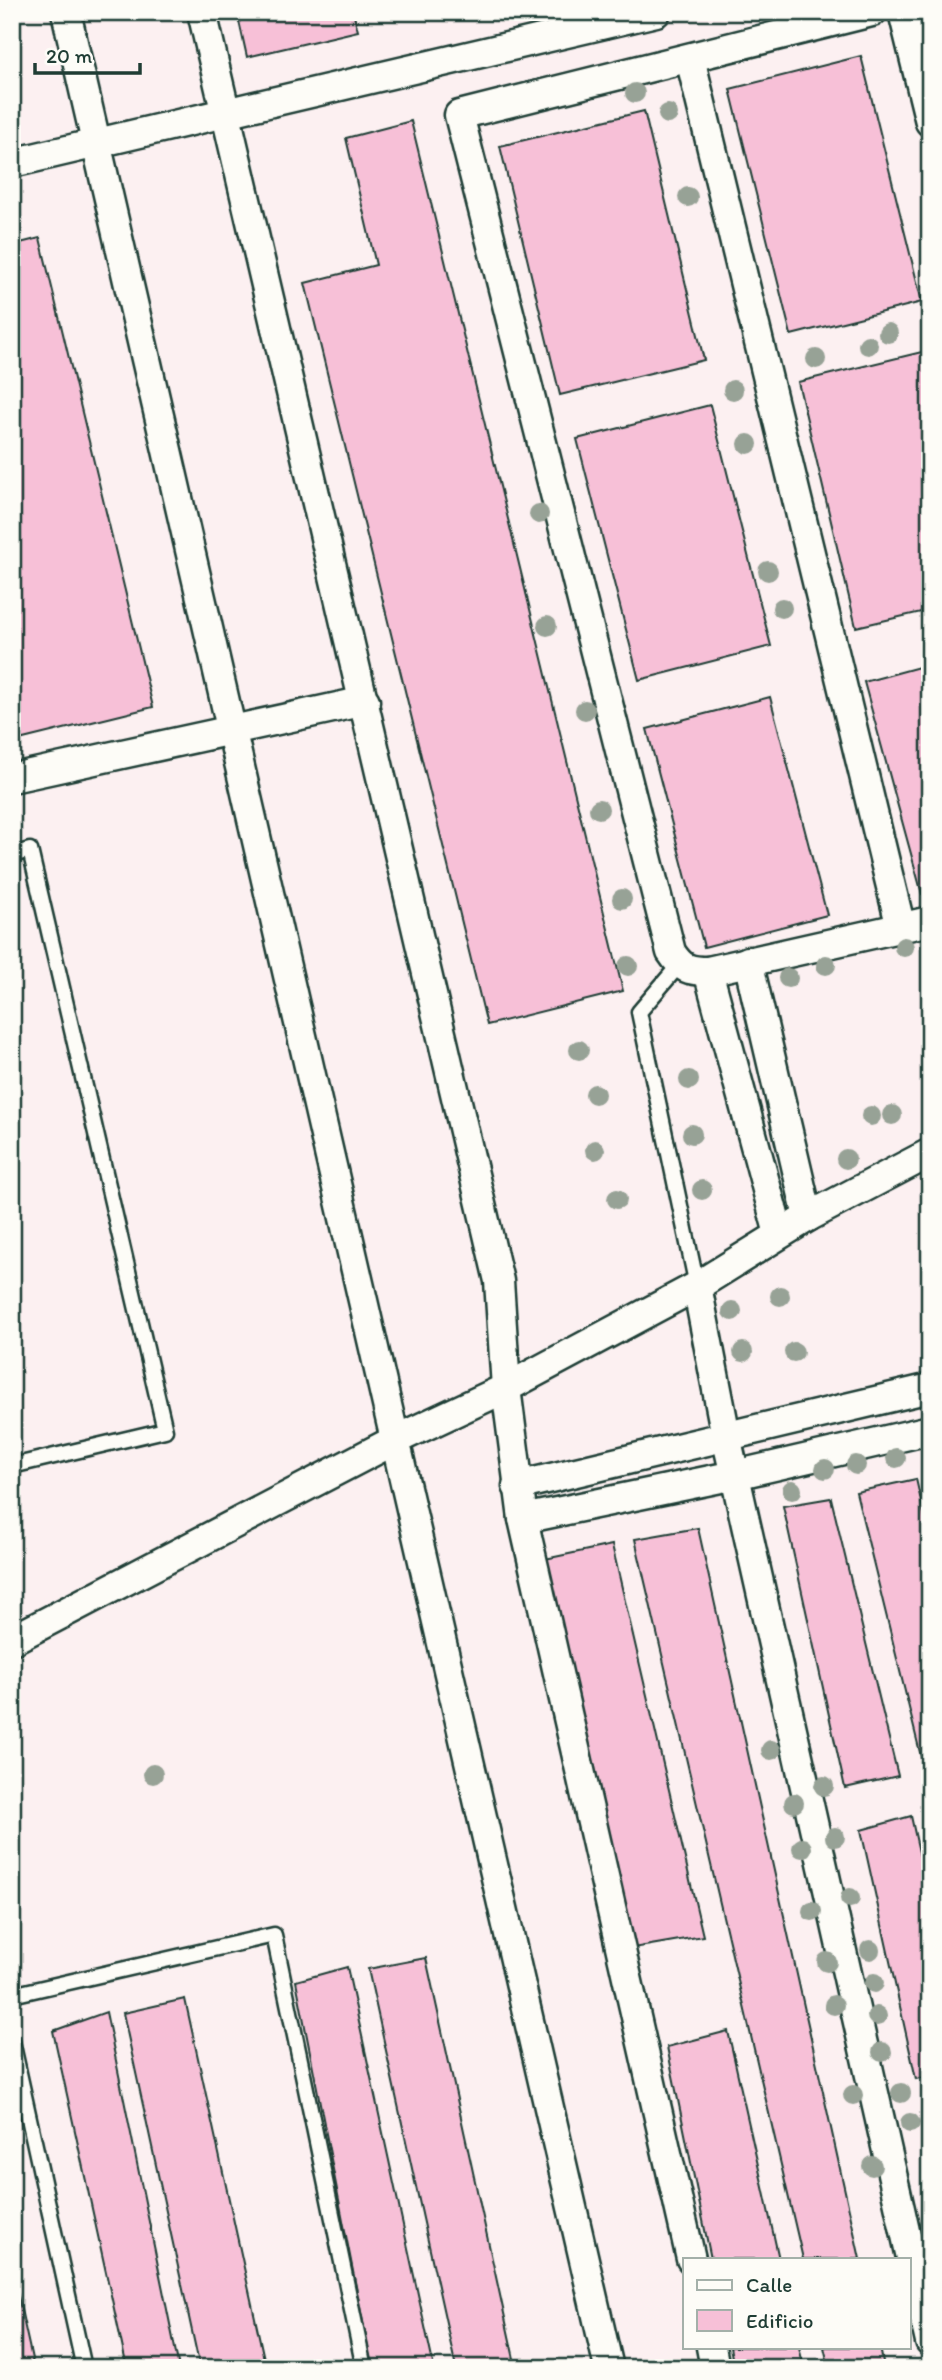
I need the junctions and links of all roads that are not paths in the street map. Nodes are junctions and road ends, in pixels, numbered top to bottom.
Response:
1 (66, 12) edge
2 (202, 12) edge
3 (656, 12) edge
4 (872, 12) edge
5 (903, 12) edge
6 (691, 58) junction
7 (225, 114) junction
8 (930, 122) edge
9 (97, 144) junction
10 (12, 163) edge
11 (365, 701) junction
12 (232, 730) junction
13 (12, 778) edge
14 (12, 855) edge
15 (930, 921) edge
16 (901, 928) junction
17 (748, 961) junction
18 (680, 965) junction
19 (708, 971) junction
20 (930, 1153) edge
21 (808, 1217) junction
22 (779, 1234) junction
23 (697, 1286) junction
24 (506, 1388) junction
25 (930, 1388) edge
26 (930, 1430) edge
27 (726, 1436) junction
28 (397, 1439) junction
29 (12, 1466) edge
30 (735, 1475) junction
31 (517, 1486) junction
32 (523, 1519) junction
33 (12, 1640) edge
34 (12, 1995) edge
35 (12, 2040) edge
36 (691, 2258) edge
37 (930, 2342) edge
38 (711, 2348) edge
39 (84, 2368) edge
40 (363, 2368) edge
41 (609, 2368) edge
42 (716, 2368) edge

1 - 9 street
2 - 7 street
3 - 7 street
4 - 6 street
5 - 8 street
6 - 16 street
6 - 18 street
7 - 9 street
7 - 11 street
9 - 10 street
9 - 12 street
11 - 12 street
11 - 24 street
12 - 13 street
12 - 28 street
14 - 29 lane
15 - 16 street
16 - 17 street
17 - 19 street
17 - 21 street
18 - 19 street
18 - 23 lane
19 - 22 street
20 - 21 street
21 - 22 street
22 - 23 street
23 - 24 street
23 - 27 street
24 - 28 street
24 - 31 street
25 - 27 street
26 - 30 street
27 - 30 street
27 - 31 street
28 - 33 street
28 - 41 street
30 - 32 street
30 - 37 street
31 - 32 street
32 - 36 street
34 - 40 lane
35 - 39 lane
38 - 42 street

